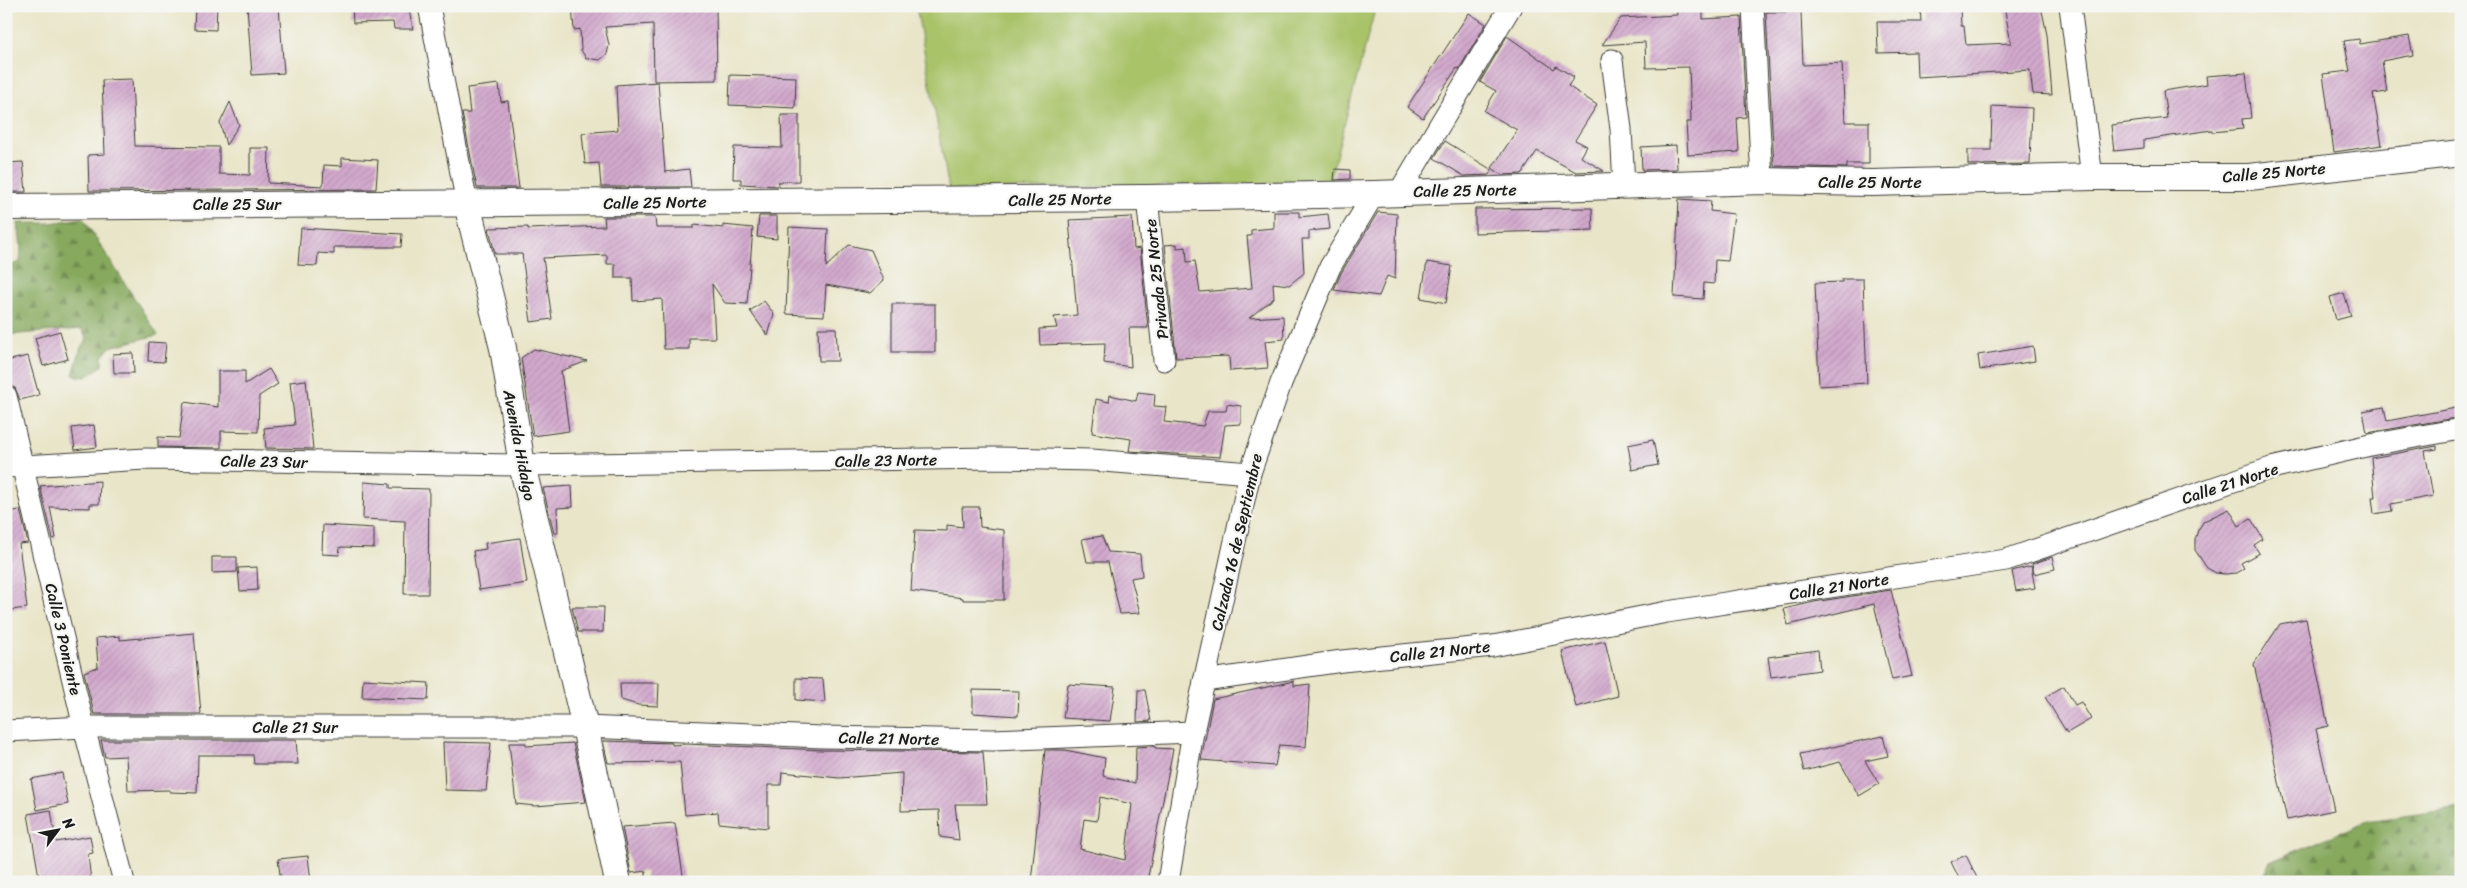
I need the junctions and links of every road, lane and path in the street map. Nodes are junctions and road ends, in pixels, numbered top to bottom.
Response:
1 (429, 6) edge
2 (1511, 6) edge
3 (1753, 6) edge
4 (2070, 6) edge
5 (1612, 60) dead end
6 (2461, 153) edge
7 (2092, 177) junction
8 (1762, 181) junction
9 (1624, 186) junction
10 (1400, 192) junction
11 (1374, 194) junction
12 (1147, 198) junction
13 (467, 204) junction
14 (6, 207) edge
15 (1164, 360) dead end
16 (6, 396) edge
17 (2461, 430) edge
18 (522, 465) junction
19 (15, 467) edge
20 (1250, 473) junction
21 (1204, 681) junction
22 (84, 727) junction
23 (585, 727) junction
24 (6, 731) edge
25 (1193, 732) junction
26 (124, 882) edge
27 (618, 882) edge
28 (1168, 882) edge

1 - 13 street, Avenida Hidalgo
2 - 10 street
3 - 8 street
4 - 7 street
5 - 9 street
6 - 7 street, Calle 25 Norte
7 - 8 street, Calle 25 Norte
8 - 9 street, Calle 25 Norte
9 - 10 street, Calle 25 Norte
10 - 11 street, Calle 25 Norte
11 - 12 street, Calle 25 Norte
11 - 20 street, Calzada 16 de Septiembre
12 - 13 street, Calle 25 Norte
12 - 15 street, Privada 25 Norte
13 - 14 street, Calle 25 Sur
13 - 18 street, Avenida Hidalgo
16 - 19 street, Calle 3 Poniente
17 - 21 street, Calle 21 Norte
18 - 19 street, Calle 23 Sur
18 - 20 street, Calle 23 Norte
18 - 23 street, Avenida Hidalgo
19 - 22 street, Calle 3 Poniente
20 - 21 street, Calzada 16 de Septiembre
21 - 25 street, Calzada 16 de Septiembre
22 - 23 street, Calle 21 Sur
22 - 24 street, Calle 21 Sur
22 - 26 street, Calle 3 Poniente
23 - 25 street, Calle 21 Norte
23 - 27 street, Avenida Hidalgo
25 - 28 street, Calzada 16 de Septiembre

